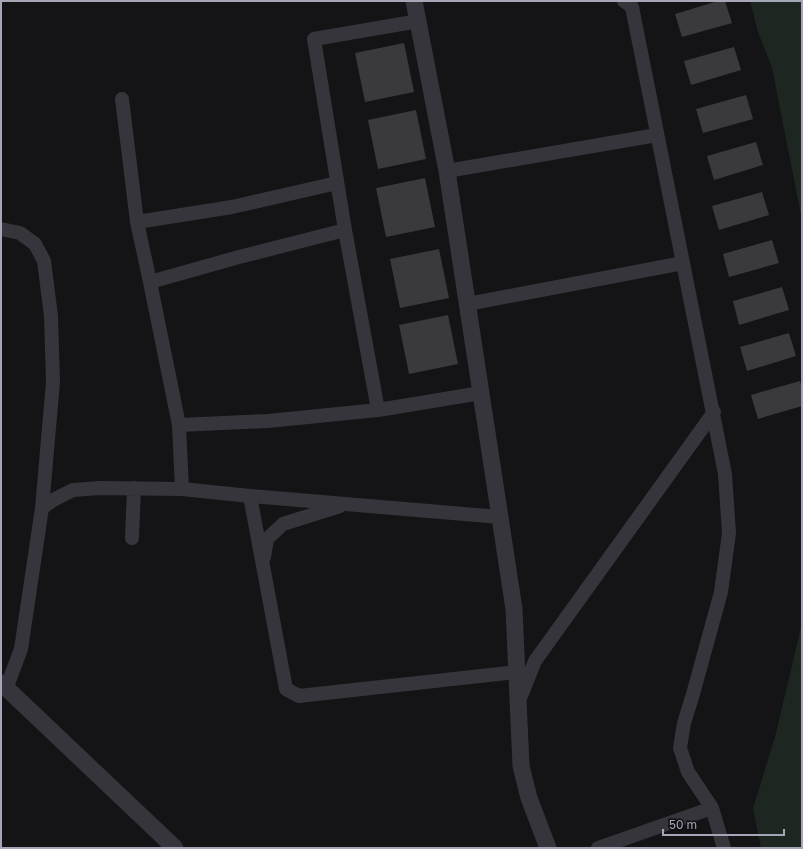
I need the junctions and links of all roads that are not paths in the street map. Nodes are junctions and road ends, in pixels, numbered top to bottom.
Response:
1 (414, 1) edge
2 (629, 3) edge
3 (419, 21) junction
4 (122, 99) dead end
5 (657, 135) junction
6 (447, 171) junction
7 (337, 183) junction
8 (137, 222) junction
9 (1, 229) edge
10 (345, 230) junction
11 (683, 263) junction
12 (150, 282) junction
13 (468, 304) junction
14 (481, 393) junction
15 (378, 410) junction
16 (714, 412) junction
17 (179, 425) junction
18 (134, 488) junction
19 (182, 489) junction
20 (250, 496) junction
21 (348, 504) junction
22 (42, 508) junction
23 (500, 517) junction
24 (132, 538) dead end
25 (262, 563) junction
26 (517, 672) junction
27 (4, 686) edge
28 (518, 704) junction
29 (712, 808) junction
30 (175, 848) edge
31 (548, 848) edge
32 (598, 848) edge
33 (724, 848) edge

1 - 3 street
2 - 5 street
3 - 6 street
3 - 7 street
4 - 8 street
5 - 6 street
5 - 11 street
6 - 13 street
7 - 8 street
7 - 10 street
8 - 12 street
9 - 22 street
10 - 12 street
10 - 15 street
11 - 13 street
11 - 16 street
12 - 17 street
13 - 14 street
14 - 15 street
14 - 23 street
15 - 17 street
16 - 28 street
16 - 29 street
17 - 19 street
18 - 19 street
18 - 22 street
18 - 24 street
19 - 20 street
20 - 21 street
20 - 25 street
21 - 23 street
21 - 25 street
22 - 27 street
23 - 26 street
25 - 26 street
26 - 28 street
27 - 30 street
28 - 31 street
29 - 32 street
29 - 33 street

